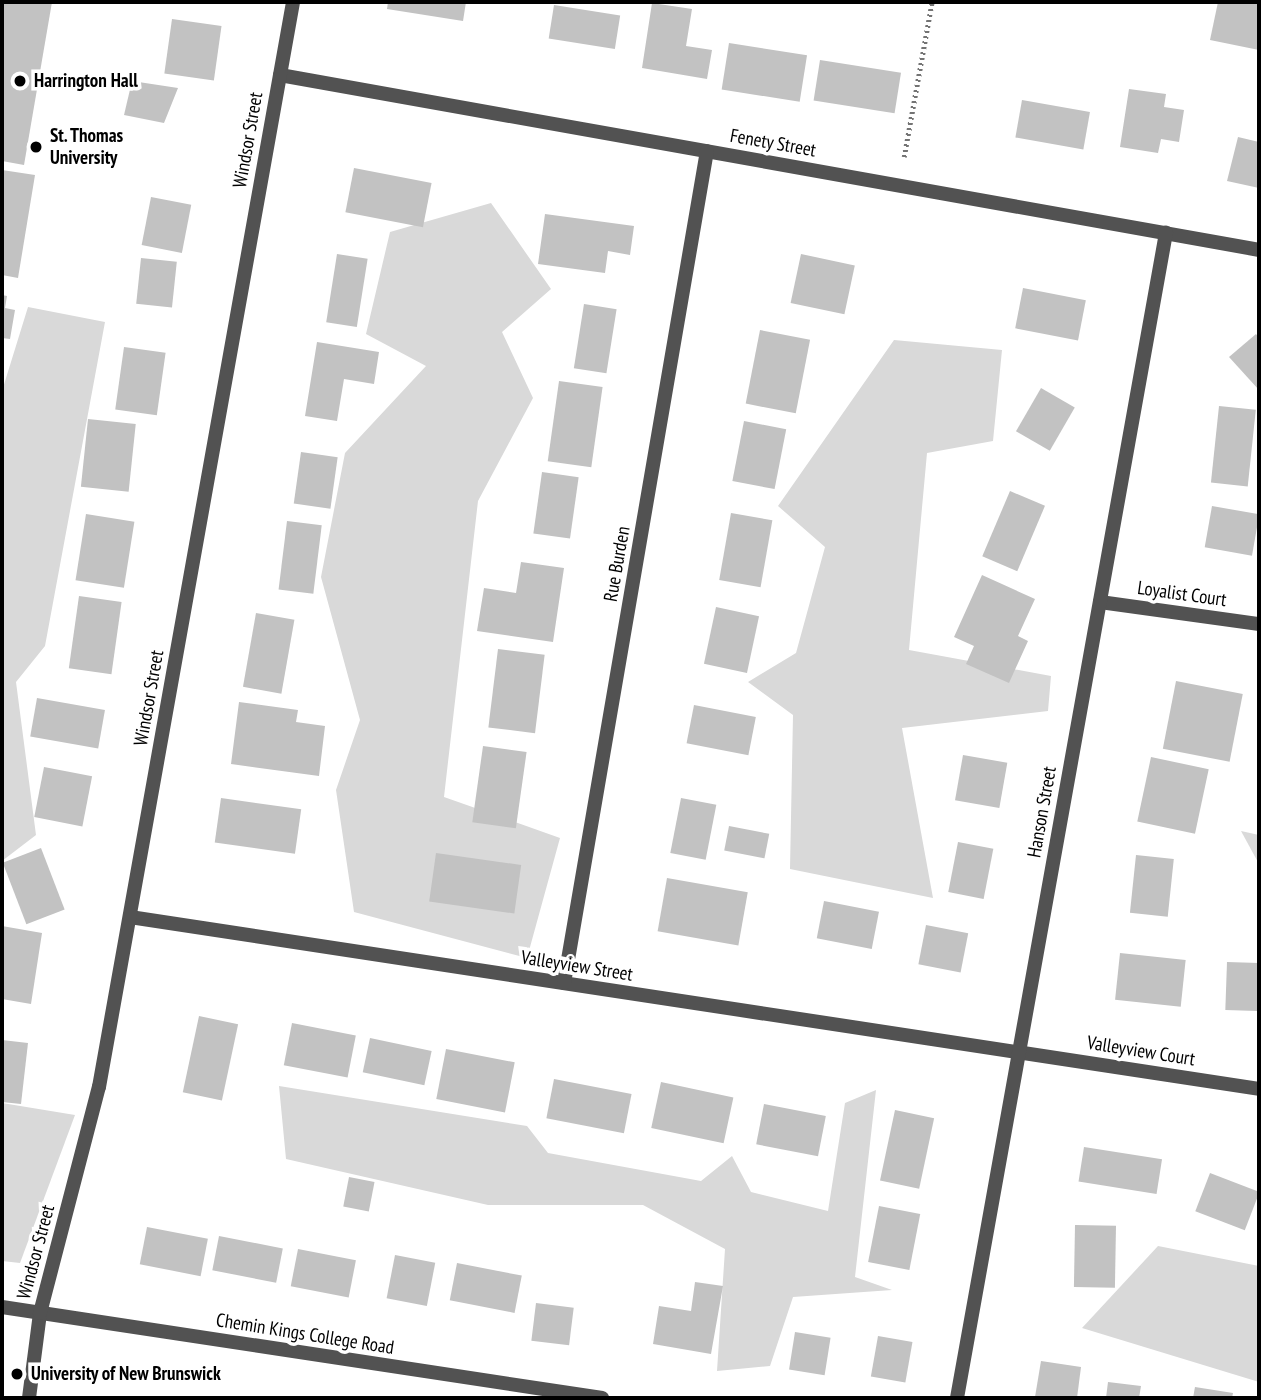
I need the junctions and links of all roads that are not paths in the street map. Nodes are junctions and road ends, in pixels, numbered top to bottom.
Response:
1 (293, 2) edge
2 (280, 75) junction
3 (707, 151) junction
4 (1166, 233) junction
5 (1259, 250) edge
6 (1100, 602) junction
7 (1259, 624) edge
8 (130, 917) junction
9 (564, 983) junction
10 (1018, 1052) junction
11 (1259, 1088) edge
12 (2, 1307) edge
13 (40, 1313) junction
14 (532, 1393) edge
15 (29, 1398) edge
16 (602, 1398) edge
17 (957, 1398) edge

1 - 2 street, Windsor Street
2 - 3 street, Fenety Street
2 - 8 street, Windsor Street
3 - 4 street, Fenety Street
3 - 9 street, Rue Burden
4 - 5 street, Fenety Street
4 - 6 street, Hanson Street
6 - 7 street, Loyalist Court
6 - 10 street, Hanson Street
8 - 9 street, Valleyview Street
8 - 13 street, Windsor Street
9 - 10 street, Valleyview Street
10 - 11 street, Valleyview Court
10 - 17 street, Hanson Street
12 - 13 street, Chemin Kings College Road
13 - 14 street, Chemin Kings College Road
13 - 15 street, Windsor Street
14 - 16 street, Chemin Kings College Road

